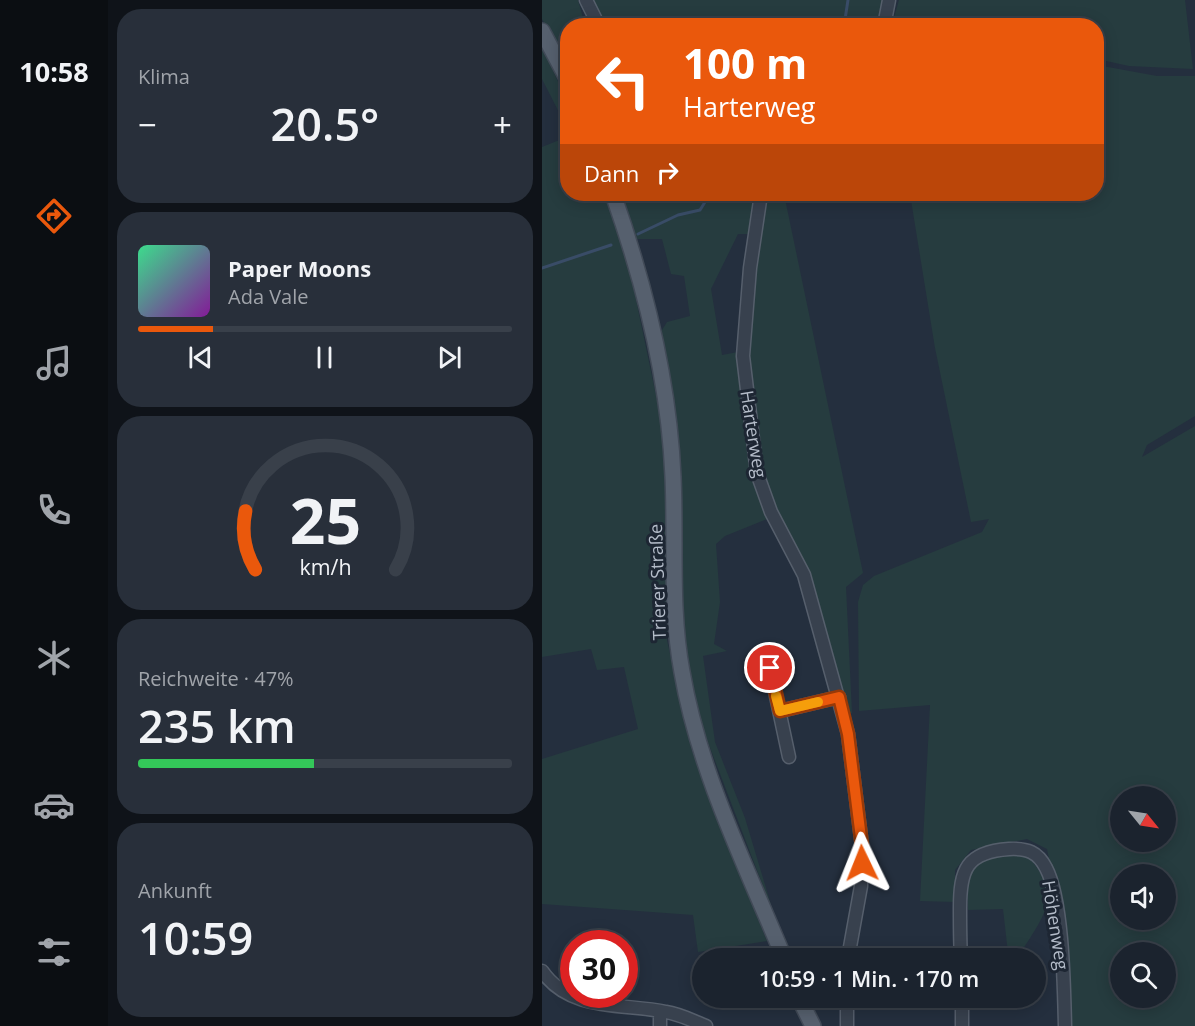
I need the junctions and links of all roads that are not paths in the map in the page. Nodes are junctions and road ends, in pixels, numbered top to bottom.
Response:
1 (586, 0) edge
2 (889, 0) edge
3 (595, 18) edge
4 (886, 18) edge
5 (542, 31) edge
6 (560, 65) edge
7 (615, 201) edge
8 (760, 201) edge
9 (770, 668) dead end
10 (839, 697) junction
11 (780, 711) junction
12 (789, 757) dead end
13 (780, 948) edge
14 (850, 948) edge
15 (961, 948) edge
16 (542, 971) edge
17 (804, 1008) edge
18 (847, 1008) edge
19 (962, 1008) edge
20 (660, 1011) junction
21 (660, 1026) edge
22 (706, 1026) edge
23 (813, 1026) edge
24 (847, 1026) edge
25 (962, 1026) edge
26 (1065, 1026) edge

1 - 3 street
2 - 4 street
5 - 6 main road
7 - 13 main road, Trierer Straße
8 - 10 street, Harterweg
9 - 11 street
10 - 11 street
10 - 14 street, Harterweg
11 - 12 street
15 - 26 street, Höhenweg
16 - 20 street
17 - 23 main road
18 - 24 street
19 - 25 street
20 - 21 street
20 - 22 street

